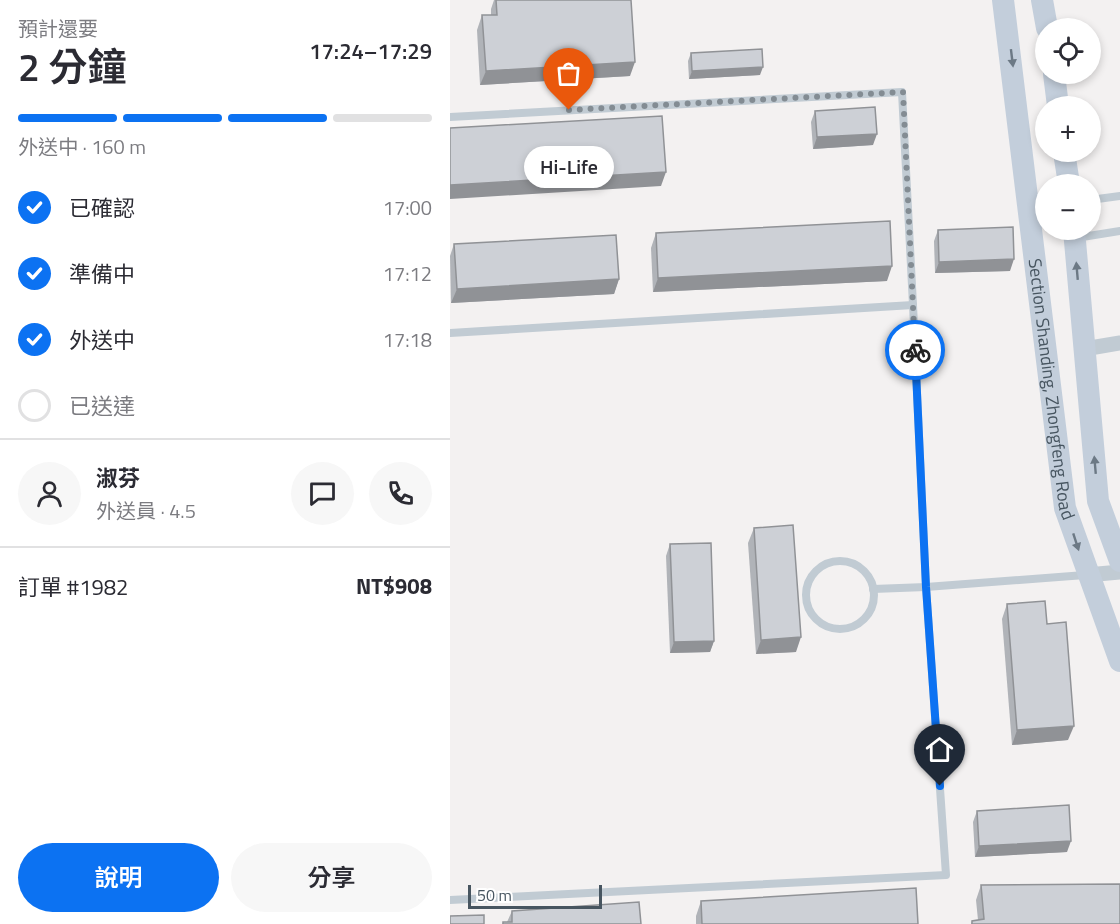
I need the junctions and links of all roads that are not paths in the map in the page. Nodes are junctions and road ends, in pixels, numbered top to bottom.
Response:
1 (1004, 0) edge
2 (1042, 0) edge
3 (1045, 18) edge
4 (450, 117) edge
5 (1120, 196) edge
6 (1101, 199) edge
7 (1120, 231) edge
8 (1101, 232) edge
9 (1075, 240) edge
10 (913, 305) junction
11 (450, 333) edge
12 (1120, 343) edge
13 (1084, 349) junction
14 (1120, 561) edge
15 (1120, 572) edge
16 (1087, 575) junction
17 (926, 587) junction
18 (873, 589) junction
19 (1120, 661) edge
20 (450, 900) edge

1 -> 16 main road, Section Shanding, Zhongfeng Road
2 - 3 main road
4 - 10 lane
5 - 6 lane
7 - 8 lane
13 -> 9 main road, Section Shanding, Zhongfeng Road
10 - 11 lane
10 - 17 lane
12 - 13 street
14 -> 13 main road, Section Shanding, Zhongfeng Road
15 - 16 street
16 - 17 lane
16 - 19 main road, Section Shanding, Zhongfeng Road
17 - 18 lane
17 - 20 lane
18 - 18 lane

